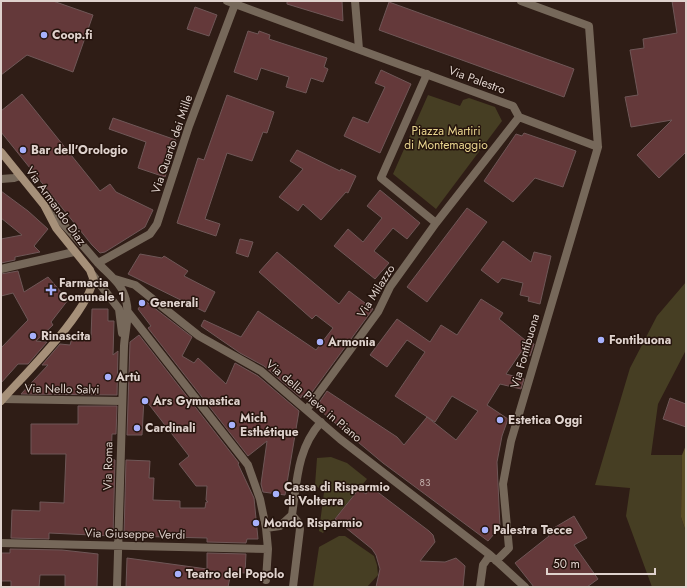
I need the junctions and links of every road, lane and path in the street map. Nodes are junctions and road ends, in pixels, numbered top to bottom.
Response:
1 (355, 1) edge
2 (521, 1) edge
3 (231, 2) edge
4 (359, 49) junction
5 (427, 74) junction
6 (519, 117) junction
7 (598, 147) junction
8 (1, 152) edge
9 (20, 176) junction
10 (1, 179) edge
11 (44, 205) junction
12 (436, 223) junction
13 (74, 252) junction
14 (98, 263) junction
15 (1, 269) edge
16 (92, 274) junction
17 (115, 279) junction
18 (128, 312) junction
19 (124, 346) junction
20 (2, 400) edge
21 (121, 401) junction
22 (307, 409) junction
23 (321, 422) junction
24 (292, 515) junction
25 (266, 528) junction
26 (1, 543) edge
27 (118, 546) junction
28 (268, 549) junction
29 (493, 558) junction
30 (266, 580) dead end
31 (117, 587) edge
32 (293, 587) edge
33 (480, 587) edge
34 (525, 587) edge

1 - 4 street
2 - 7 street
3 - 4 street, Via Palestro
3 - 14 street, Via Quarto dei Mille
4 - 5 street, Via Palestro
5 - 6 street, Via Palestro
5 - 12 street
6 - 7 street, Via Palestro
6 - 12 street
7 - 29 street, Via Fontibuona
8 - 9 main road, Via Armando Diaz
9 - 10 street
9 - 11 main road, Via Armando Diaz
11 - 13 main road, Via Armando Diaz
11 - 14 street, Via Roma
12 - 22 street, Via Milazzo
13 - 15 street
13 - 16 main road, Via Armando Diaz
14 - 17 street, Via Roma
16 - 19 street, Via Roma
16 - 20 main road
17 - 18 street, Via Roma
17 - 22 street, Via della Pieve in Piano
18 - 19 street, Via Roma
18 - 25 street
19 - 21 street, Via Roma
20 - 21 street, Via Nello Salvi
21 - 27 street, Via Roma
22 - 23 street, Via della Pieve in Piano
23 - 24 street
23 - 29 street, Via della Pieve in Piano
24 - 25 street
24 - 32 street
25 - 28 street
26 - 27 street, Via Giuseppe Verdi
27 - 28 street, Via Giuseppe Verdi
27 - 31 street, Via Roma
28 - 30 street
29 - 33 street
29 - 34 street, Via della Pieve in Piano

